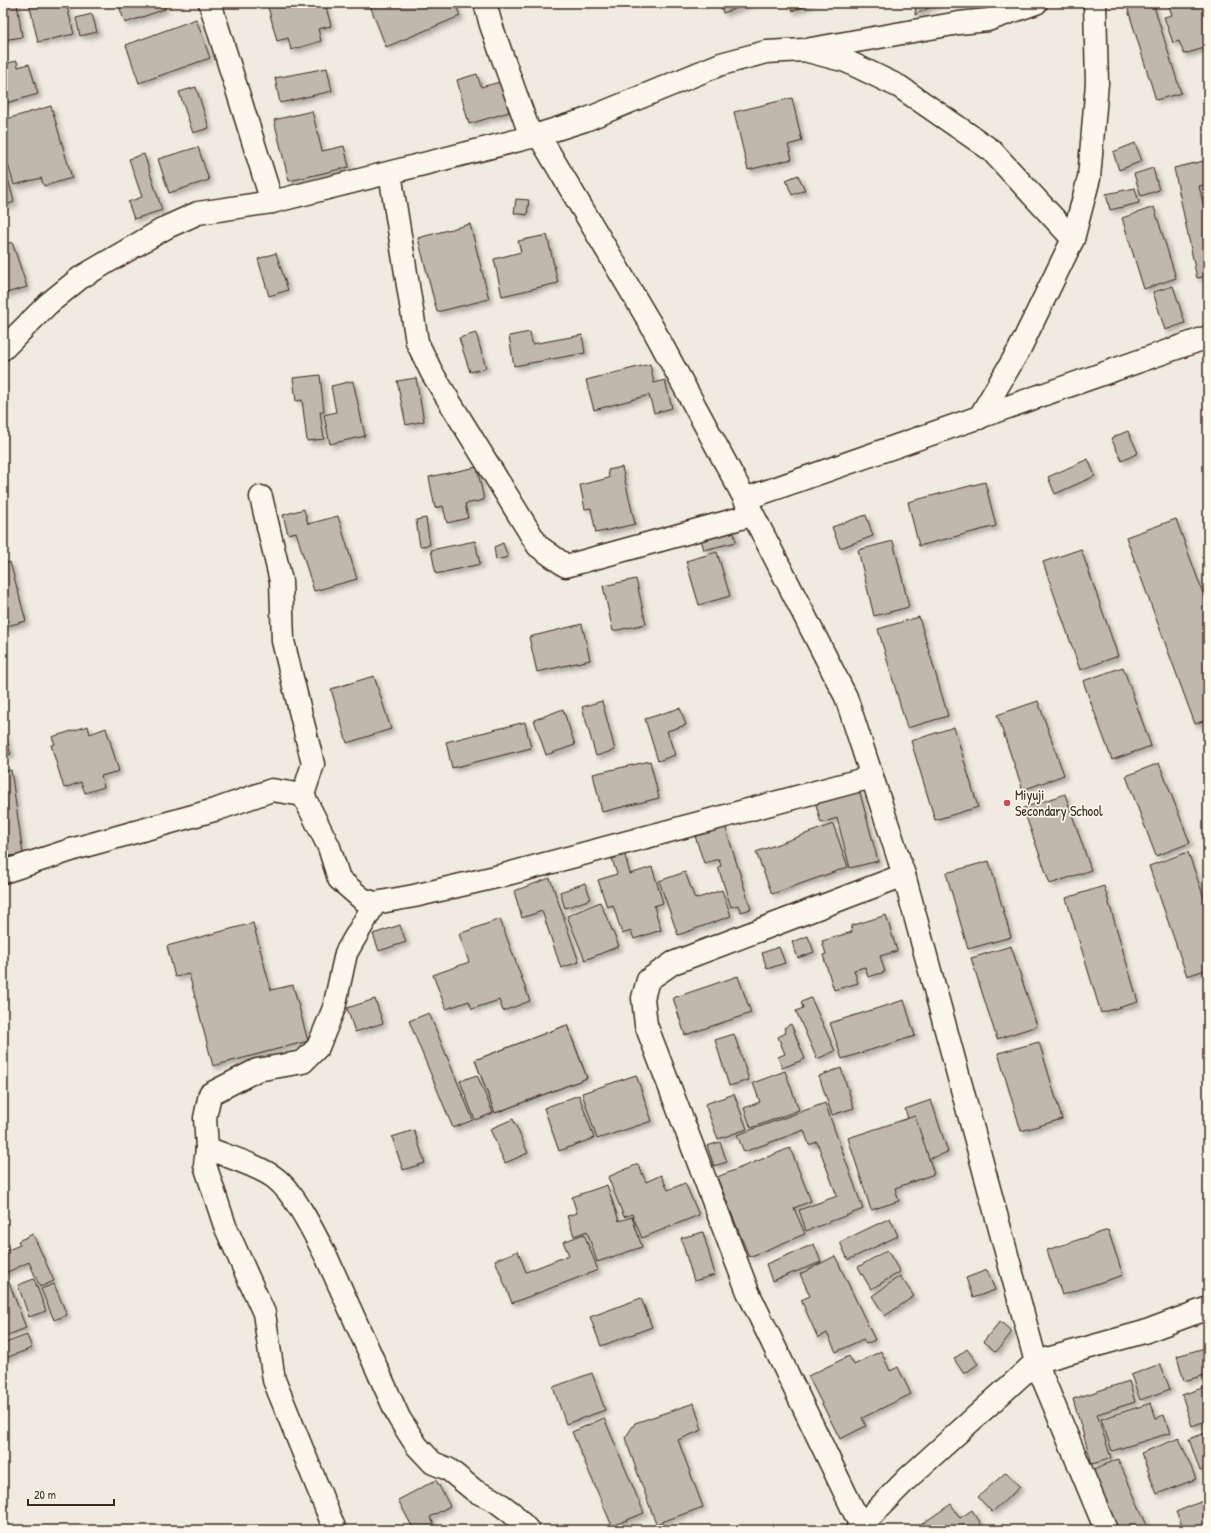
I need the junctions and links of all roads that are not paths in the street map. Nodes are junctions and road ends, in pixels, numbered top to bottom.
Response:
1 (210, 3) edge
2 (485, 3) edge
3 (1036, 3) edge
4 (1095, 3) edge
5 (804, 50) junction
6 (535, 136) junction
7 (390, 173) junction
8 (272, 202) junction
9 (1073, 239) junction
10 (1208, 337) edge
11 (3, 349) edge
12 (978, 418) junction
13 (262, 497) dead end
14 (748, 507) junction
15 (872, 777) junction
16 (303, 795) junction
17 (3, 872) edge
18 (904, 875) junction
19 (374, 903) junction
20 (207, 1148) junction
21 (1208, 1308) edge
22 (1036, 1362) junction
23 (859, 1528) edge
24 (335, 1530) edge
25 (528, 1530) edge
26 (1106, 1530) edge

1 - 8 street
2 - 6 street
3 - 5 street
4 - 9 street
5 - 6 street
5 - 9 street
6 - 7 street
6 - 14 street
7 - 8 street
7 - 14 street
8 - 11 street
9 - 12 street
10 - 12 street
12 - 14 street
13 - 16 street
14 - 15 street
15 - 18 street
15 - 19 street
16 - 17 street
16 - 19 street
18 - 22 street
18 - 23 street
19 - 20 street
20 - 24 street
20 - 25 street
21 - 22 street
22 - 23 street
22 - 26 street

